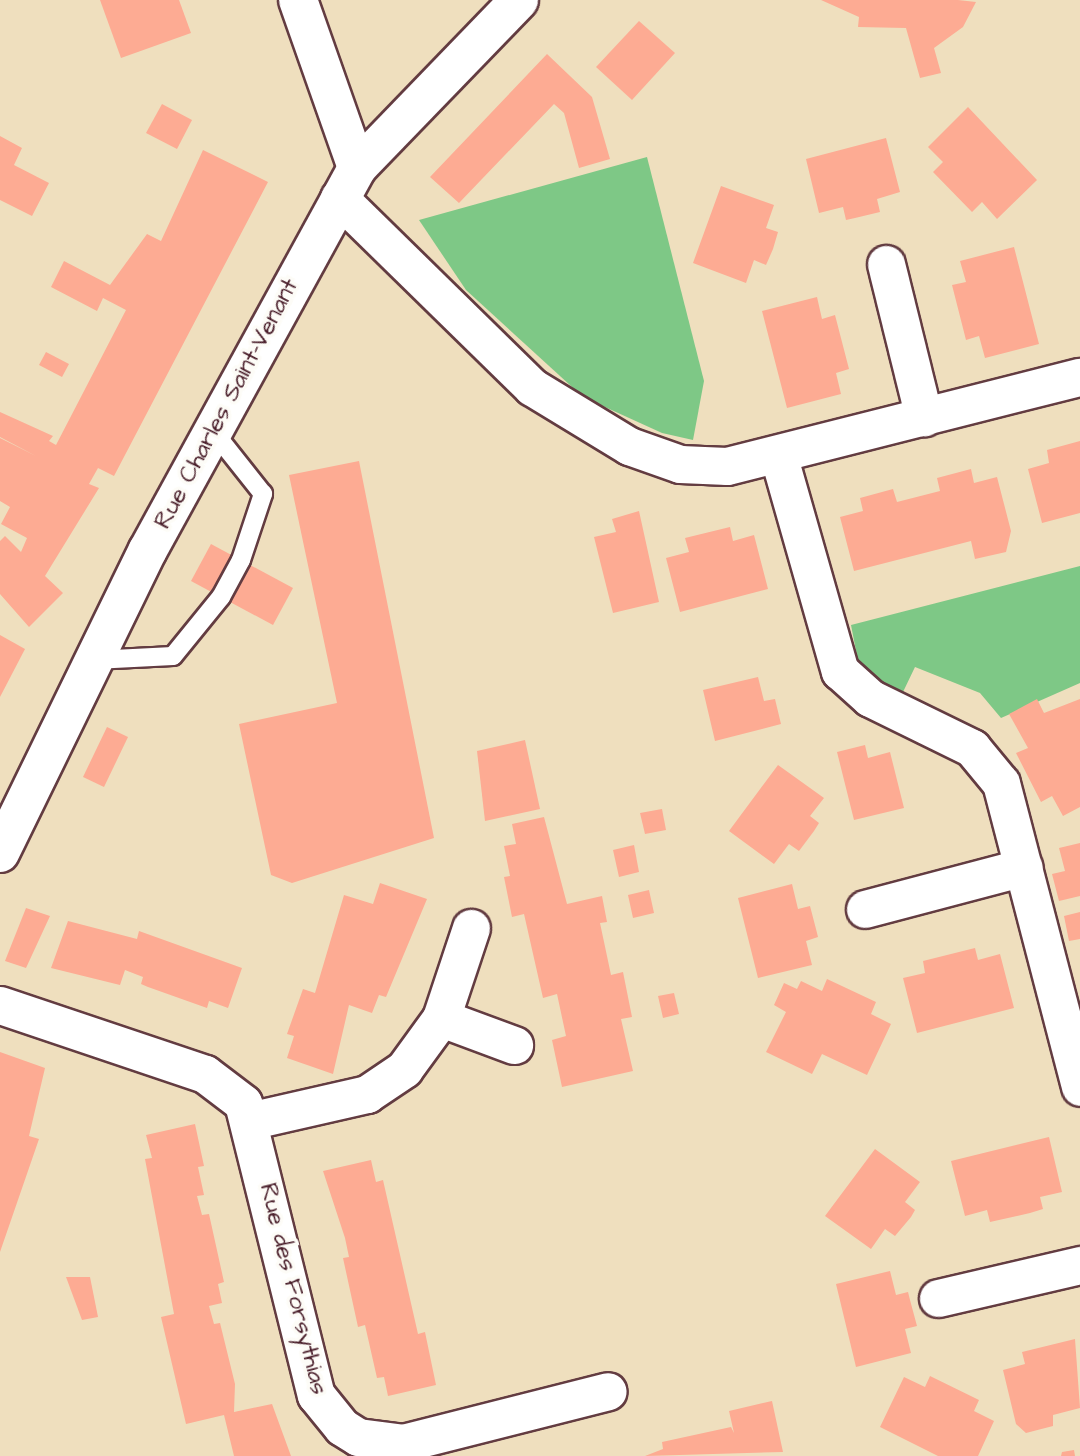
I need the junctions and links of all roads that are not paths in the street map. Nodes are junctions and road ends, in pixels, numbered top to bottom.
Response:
1 (299, 0) edge
2 (519, 0) edge
3 (348, 183) junction
4 (886, 264) dead end
5 (1080, 377) edge
6 (925, 417) junction
7 (212, 431) junction
8 (778, 454) junction
9 (91, 660) junction
10 (0, 853) edge
11 (1024, 867) junction
12 (865, 909) dead end
13 (471, 929) dead end
14 (0, 1005) edge
15 (441, 1018) junction
16 (514, 1045) dead end
17 (1080, 1087) edge
18 (253, 1120) junction
19 (1080, 1265) edge
20 (938, 1298) dead end
21 (608, 1391) dead end

1 - 3 street
2 - 3 street, Rue Charles Saint-Venant
3 - 7 street, Rue Charles Saint-Venant
3 - 8 street
4 - 6 street
5 - 6 street
6 - 8 street
7 - 9 street, Rue Charles Saint-Venant
7 - 9 lane
8 - 11 street
9 - 10 street, Rue Charles Saint-Venant
11 - 12 street
11 - 17 street
13 - 15 street
14 - 18 street, Rue des Forsythias
15 - 16 street
15 - 18 street
18 - 21 street, Rue des Forsythias
19 - 20 street

